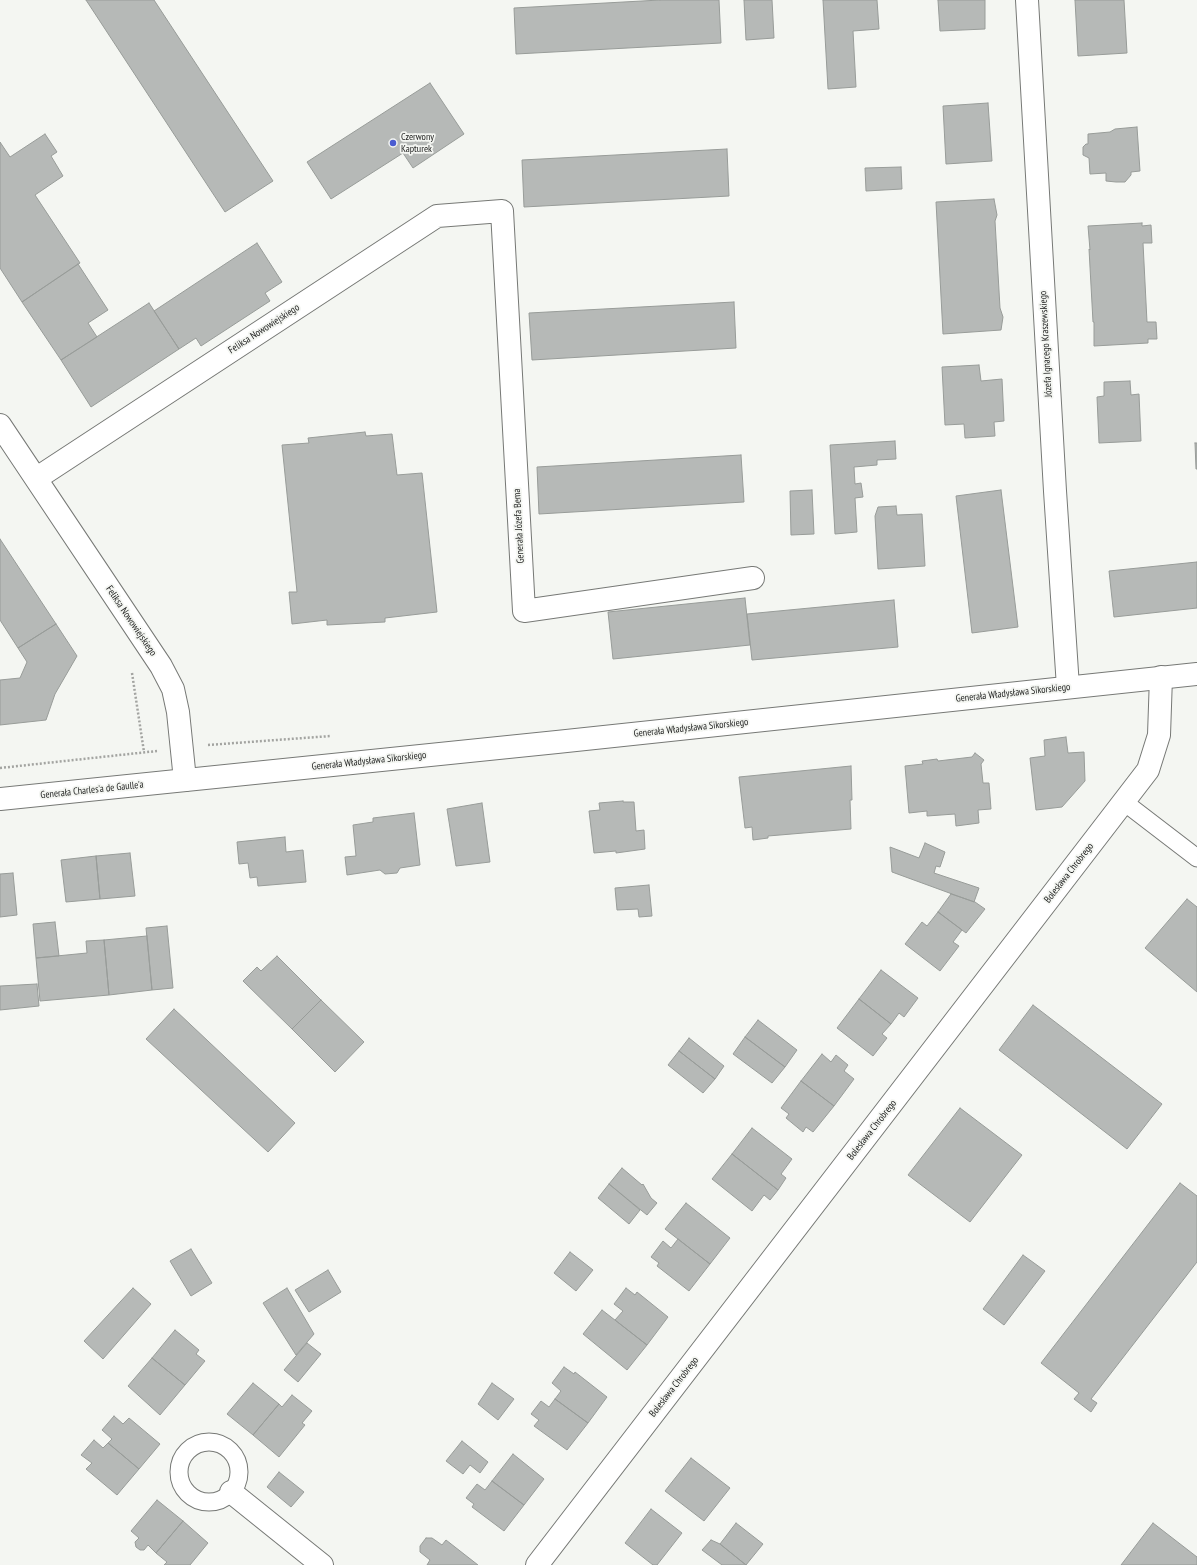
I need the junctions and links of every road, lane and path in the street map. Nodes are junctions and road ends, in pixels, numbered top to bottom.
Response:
1 (1027, 0) edge
2 (502, 211) joint
3 (0, 425) edge
4 (36, 478) junction
5 (753, 578) dead end
6 (131, 667) dead end
7 (1197, 674) edge
8 (1161, 677) junction
9 (1068, 687) junction
10 (161, 750) dead end
11 (144, 752) junction
12 (0, 768) edge
13 (185, 780) junction
14 (0, 799) edge
15 (1124, 802) junction
16 (1197, 858) edge
17 (231, 1492) dead end
18 (322, 1565) edge
19 (537, 1565) edge

1 - 9 street, Józefa Ignacego Kraszewskiego
2 - 4 street, Feliksa Nowowiejskiego
2 - 5 street, Generała Józefa Bema
3 - 4 street, Feliksa Nowowiejskiego
4 - 13 street, Feliksa Nowowiejskiego
6 - 11 path
7 - 8 street, Generała Władysława Sikorskiego
8 - 9 street, Generała Władysława Sikorskiego
8 - 15 street, Bolesława Chrobrego
9 - 13 street, Generała Władysława Sikorskiego
10 - 11 path
11 - 12 path
13 - 14 street, Generała Charles'a de Gaulle'a
15 - 16 lane
15 - 19 street, Bolesława Chrobrego
17 - 18 street

